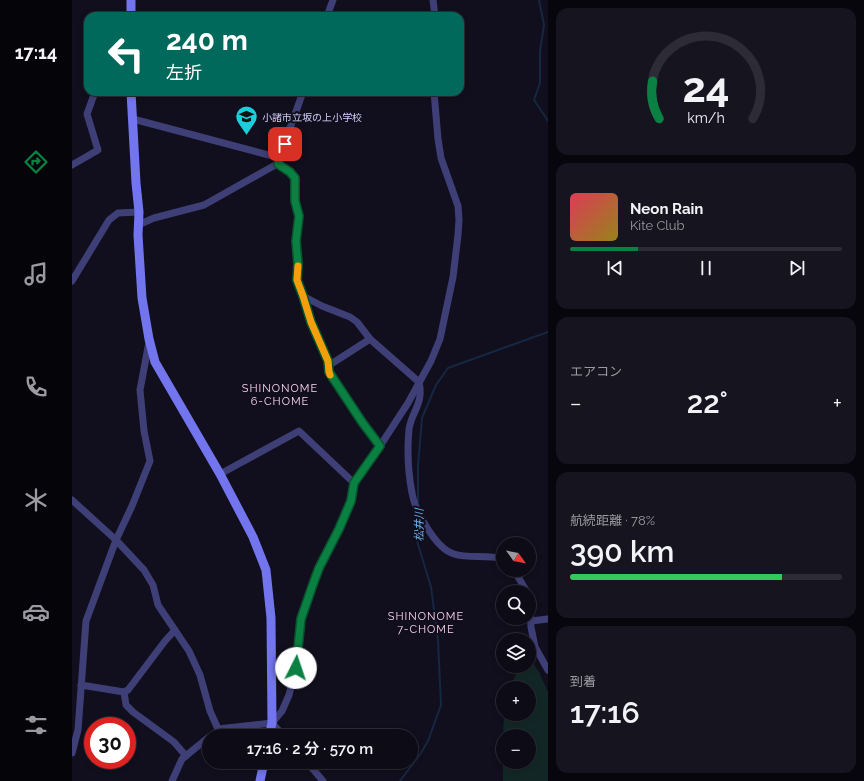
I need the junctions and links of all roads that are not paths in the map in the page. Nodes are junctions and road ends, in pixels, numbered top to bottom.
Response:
1 (131, 0) edge
2 (333, 0) edge
3 (432, 0) edge
4 (131, 12) edge
5 (329, 12) edge
6 (434, 12) edge
7 (94, 96) edge
8 (131, 96) edge
9 (302, 96) edge
10 (434, 96) edge
11 (133, 119) junction
12 (279, 161) junction
13 (72, 165) edge
14 (139, 212) junction
15 (138, 225) junction
16 (72, 281) edge
17 (303, 296) junction
18 (149, 339) junction
19 (370, 339) junction
20 (328, 366) junction
21 (419, 382) junction
22 (380, 446) junction
23 (220, 474) junction
24 (354, 483) junction
25 (72, 500) edge
26 (116, 540) junction
27 (496, 557) edge
28 (548, 619) edge
29 (536, 620) edge
30 (532, 625) edge
31 (175, 630) junction
32 (548, 670) edge
33 (81, 685) junction
34 (124, 692) junction
35 (272, 723) junction
36 (218, 729) joint
37 (271, 729) edge
38 (278, 729) edge
39 (202, 743) edge
40 (72, 753) edge
41 (186, 756) junction
42 (263, 769) edge
43 (313, 769) edge
44 (172, 781) edge
45 (260, 781) edge
46 (323, 781) edge

1 - 4 street
2 - 5 street
3 - 6 street
7 - 13 street
8 - 11 street
9 - 12 street
10 - 21 street
11 - 12 street
11 - 14 street
12 - 15 street
12 - 17 street
14 - 15 street
14 - 16 street
15 - 18 street
17 - 19 street
17 - 20 street
18 - 23 street
18 - 26 street
19 - 20 street
19 - 21 street
20 - 22 street
21 - 22 street
21 - 27 street
22 - 24 street
23 - 24 street
23 - 35 street
24 - 35 street
25 - 26 street
26 - 31 street
26 - 33 street
28 - 29 street
30 - 32 street
31 - 34 street
31 - 36 street
33 - 34 street
33 - 40 street
34 - 41 street
35 - 36 street
35 - 37 street
35 - 38 street
39 - 41 street
41 - 44 street
42 - 45 street
43 - 46 street

